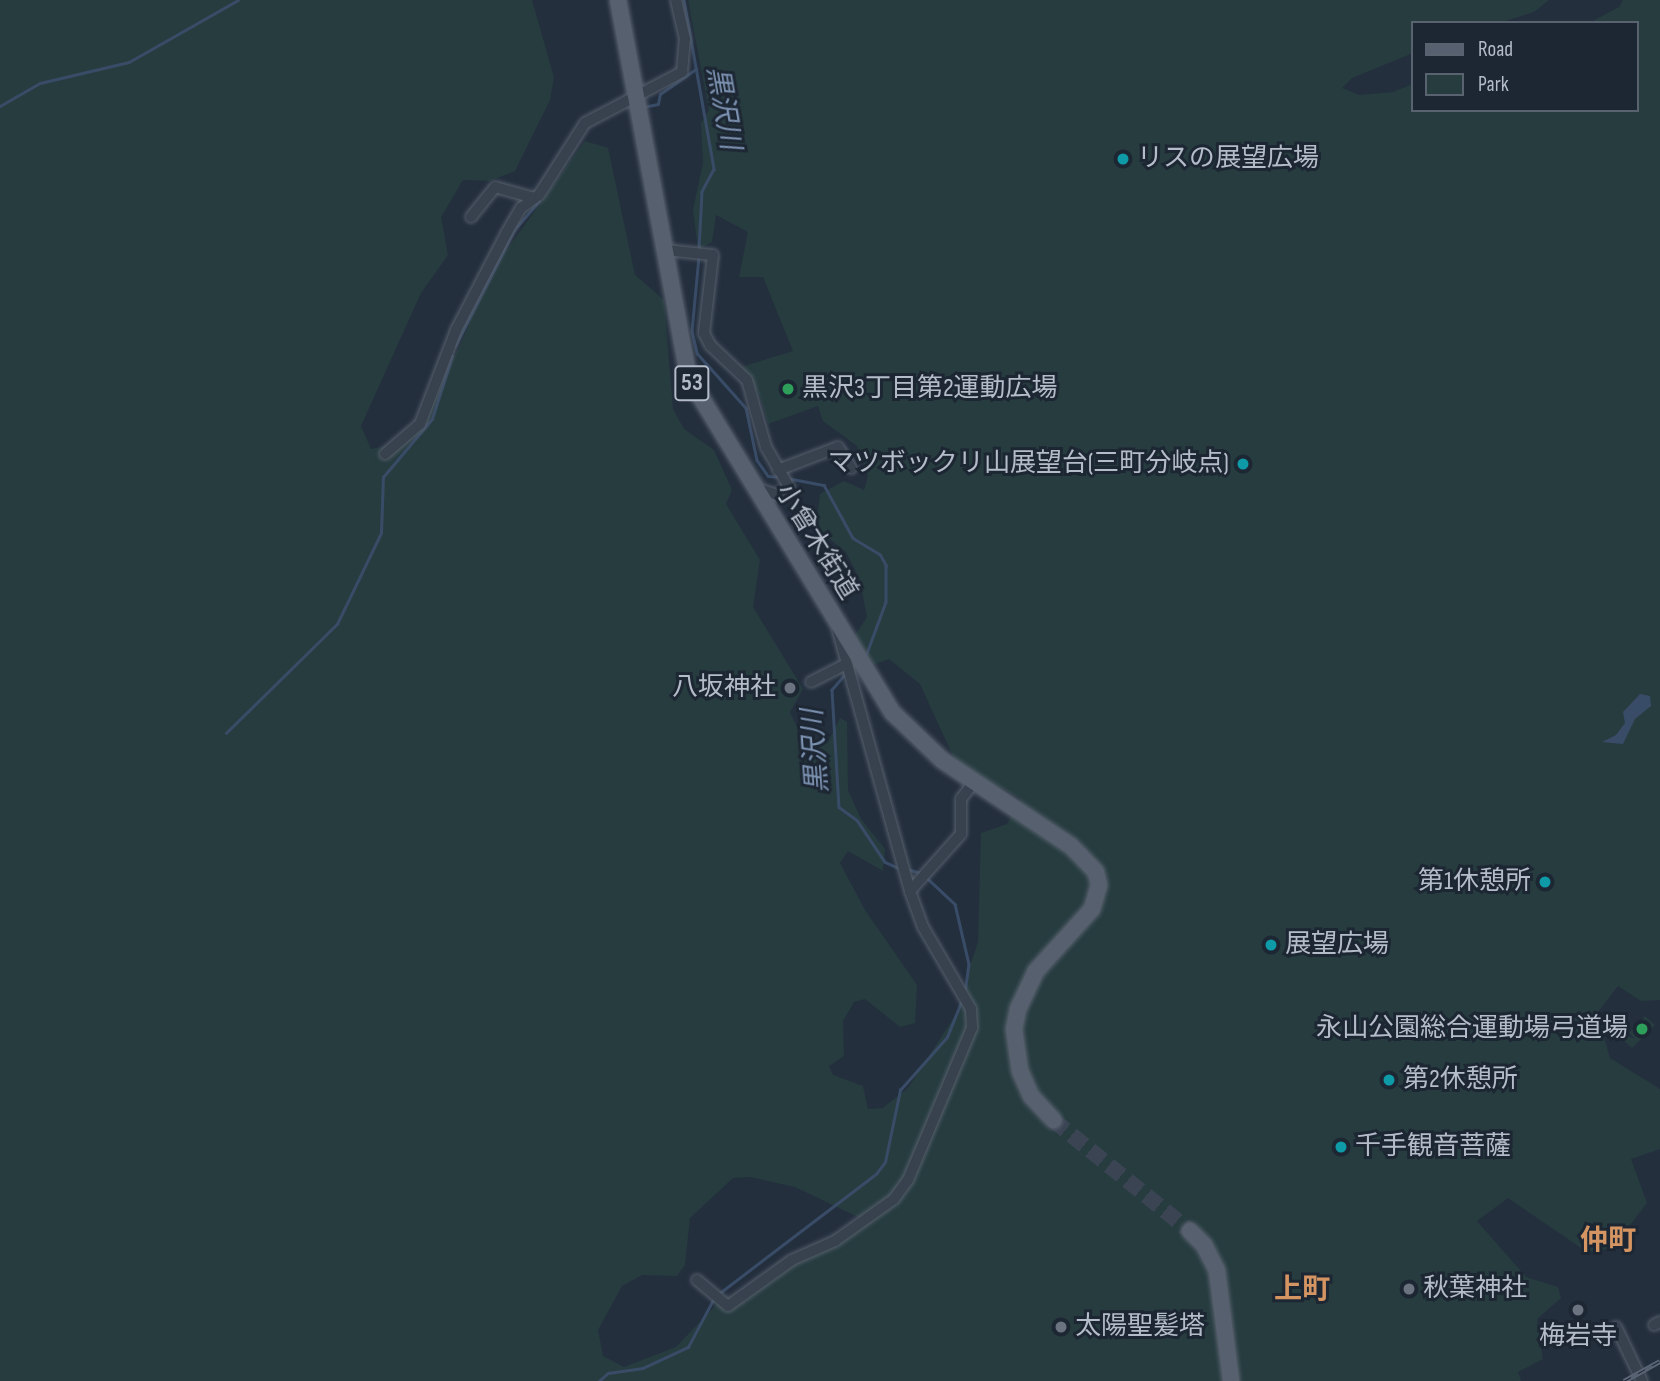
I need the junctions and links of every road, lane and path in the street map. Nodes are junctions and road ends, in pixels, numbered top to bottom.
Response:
1 (618, 0) edge
2 (676, 0) edge
3 (638, 103) junction
4 (534, 198) junction
5 (471, 217) dead end
6 (666, 250) junction
7 (385, 454) dead end
8 (851, 468) dead end
9 (778, 471) junction
10 (754, 488) junction
11 (853, 668) junction
12 (811, 682) dead end
13 (974, 782) junction
14 (910, 891) junction
15 (1053, 1120) tunnel mouth
16 (1190, 1230) tunnel mouth
17 (696, 1280) dead end
18 (1616, 1327) dead end
19 (1231, 1381) edge
20 (1642, 1381) edge

1 - 3 main road, 小曾木街道 / 53
2 - 3 street
3 - 4 street
3 - 6 main road, 小曾木街道 / 53
4 - 5 street
4 - 7 street
6 - 9 street
6 - 10 main road, 小曾木街道 / 53
8 - 9 street
9 - 10 street
10 - 11 main road, 小曾木街道 / 53
11 - 12 street
11 - 13 main road, 小曾木街道 / 53
11 - 14 street
13 - 14 street
13 - 15 main road, 小曾木街道 / 53
14 - 17 street
16 - 19 main road
18 - 20 street

